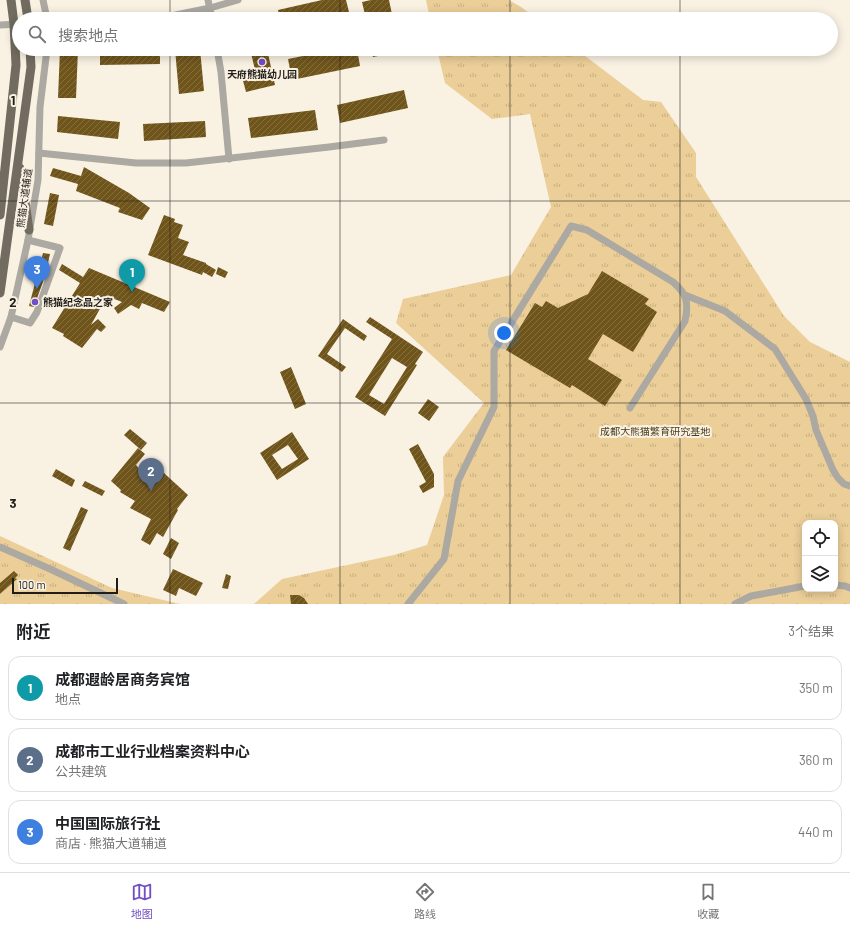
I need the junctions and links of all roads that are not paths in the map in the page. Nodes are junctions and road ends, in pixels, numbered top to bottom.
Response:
1 (11, 0) edge
2 (25, 0) edge
3 (43, 0) edge
4 (208, 0) edge
5 (238, 0) edge
6 (210, 8) junction
7 (14, 12) edge
8 (27, 12) edge
9 (46, 12) edge
10 (188, 12) edge
11 (211, 12) edge
12 (12, 24) edge
13 (0, 25) edge
14 (16, 56) edge
15 (30, 56) edge
16 (46, 56) edge
17 (219, 56) edge
18 (384, 140) dead end
19 (39, 153) junction
20 (19, 157) junction
21 (229, 159) junction
22 (0, 215) edge
23 (29, 230) junction
24 (28, 240) junction
25 (0, 293) edge
26 (685, 295) junction
27 (11, 317) junction
28 (0, 347) edge
29 (630, 408) dead end
30 (850, 486) edge
31 (0, 547) edge
32 (838, 585) edge
33 (802, 587) edge
34 (850, 588) edge
35 (124, 604) edge
36 (408, 604) edge
37 (735, 604) edge

1 - 7 main road
2 - 8 main road
3 - 9 street
4 - 6 street
5 - 6 street
6 - 10 street
6 - 11 street
12 - 13 street
14 - 22 main road
15 - 20 main road
16 - 19 street, 熊猫大道辅道
17 - 21 street
18 - 21 street
19 - 21 street
19 - 23 street, 熊猫大道辅道
20 - 23 main road
20 - 25 main road
23 - 24 street, 熊猫大道辅道
24 - 27 street, 熊猫大道辅道
24 - 27 street
26 - 29 street
26 - 30 street
26 - 36 street
27 - 28 street, 熊猫大道辅道
31 - 35 street
32 - 34 street
33 - 37 street

